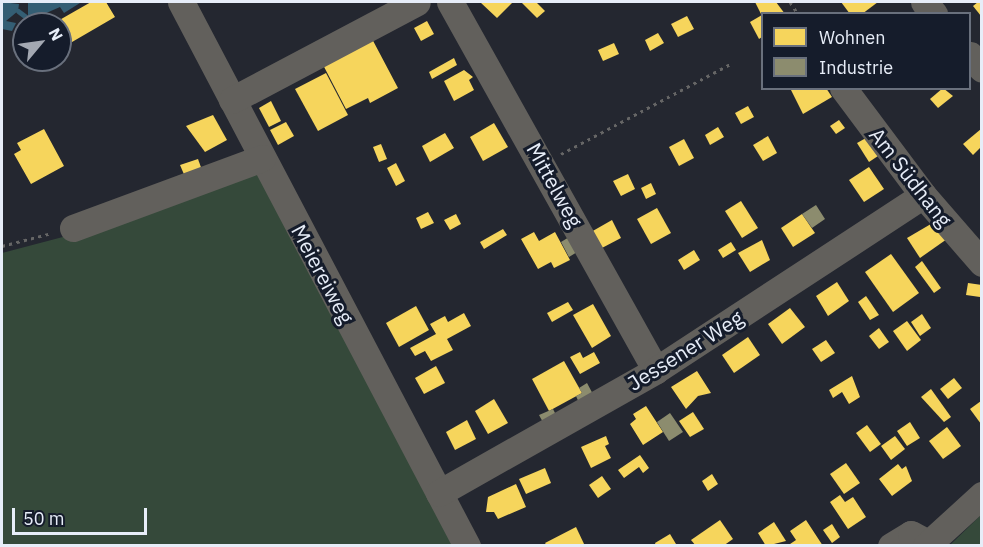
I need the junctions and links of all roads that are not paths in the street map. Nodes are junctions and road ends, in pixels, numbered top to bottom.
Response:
1 (182, 2) edge
2 (417, 2) edge
3 (450, 2) edge
4 (971, 57) edge
5 (981, 69) edge
6 (844, 90) edge
7 (232, 100) junction
8 (262, 158) junction
9 (923, 195) junction
10 (74, 228) road end
11 (981, 263) edge
12 (656, 370) junction
13 (439, 493) junction
14 (981, 495) edge
15 (927, 544) edge
16 (467, 546) edge
17 (891, 546) edge

1 - 7 street, Meiereiweg
2 - 7 street
3 - 12 street, Mittelweg
4 - 5 street
6 - 9 street, Am Südhang
7 - 8 street, Meiereiweg
8 - 10 street
8 - 13 street, Meiereiweg
9 - 11 street, Am Südhang
9 - 12 street, Jessener Weg
12 - 13 street, Jessener Weg
13 - 16 street, Meiereiweg
14 - 15 street
15 - 17 street

